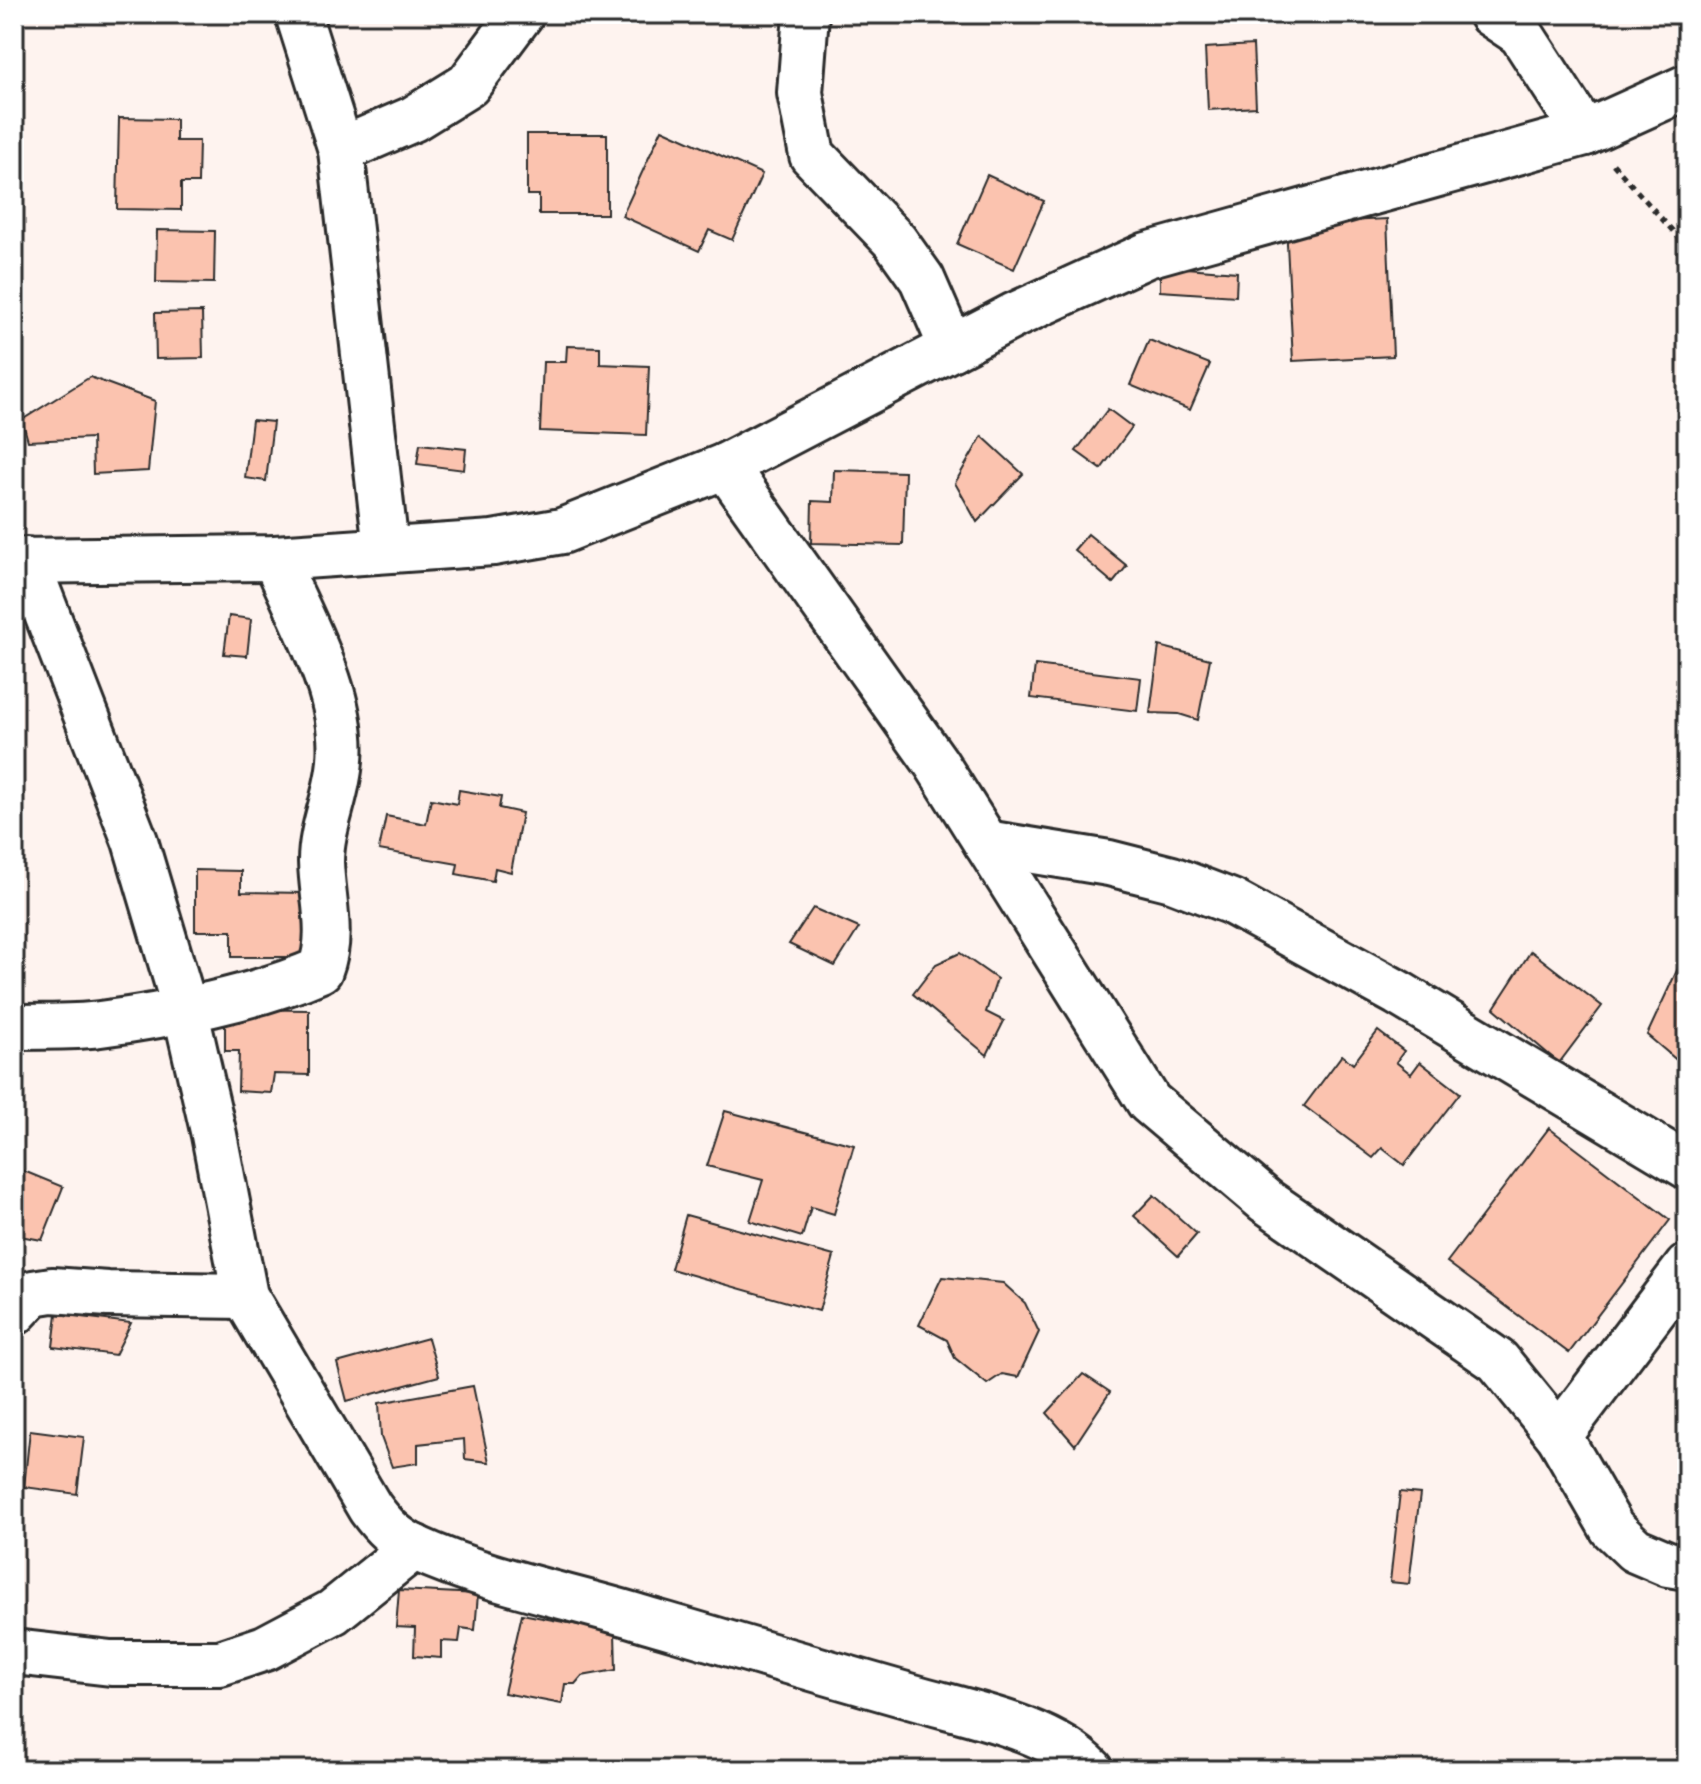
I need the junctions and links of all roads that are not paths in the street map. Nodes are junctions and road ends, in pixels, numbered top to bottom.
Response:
1 (298, 14) edge
2 (521, 14) edge
3 (806, 14) edge
4 (1491, 14) edge
5 (1687, 87) edge
6 (1585, 133) junction
7 (341, 150) junction
8 (952, 348) junction
9 (725, 466) junction
10 (386, 549) junction
11 (275, 558) junction
12 (20, 560) edge
13 (986, 843) junction
14 (185, 1009) junction
15 (14, 1027) edge
16 (1687, 1166) edge
17 (1687, 1267) edge
18 (245, 1296) junction
19 (14, 1313) edge
20 (1559, 1436) junction
21 (414, 1547) junction
22 (1687, 1567) edge
23 (14, 1652) edge
24 (1092, 1770) edge

1 - 7 street
2 - 7 street
3 - 8 street
4 - 6 street
5 - 6 street
6 - 8 street
7 - 10 street
8 - 9 street
9 - 10 street
9 - 13 street
10 - 11 street
11 - 12 street
11 - 14 street
12 - 14 street
13 - 16 street
13 - 20 street
14 - 15 street
14 - 18 street
17 - 20 street
18 - 19 street
18 - 21 street
20 - 22 street
21 - 23 street
21 - 24 street

